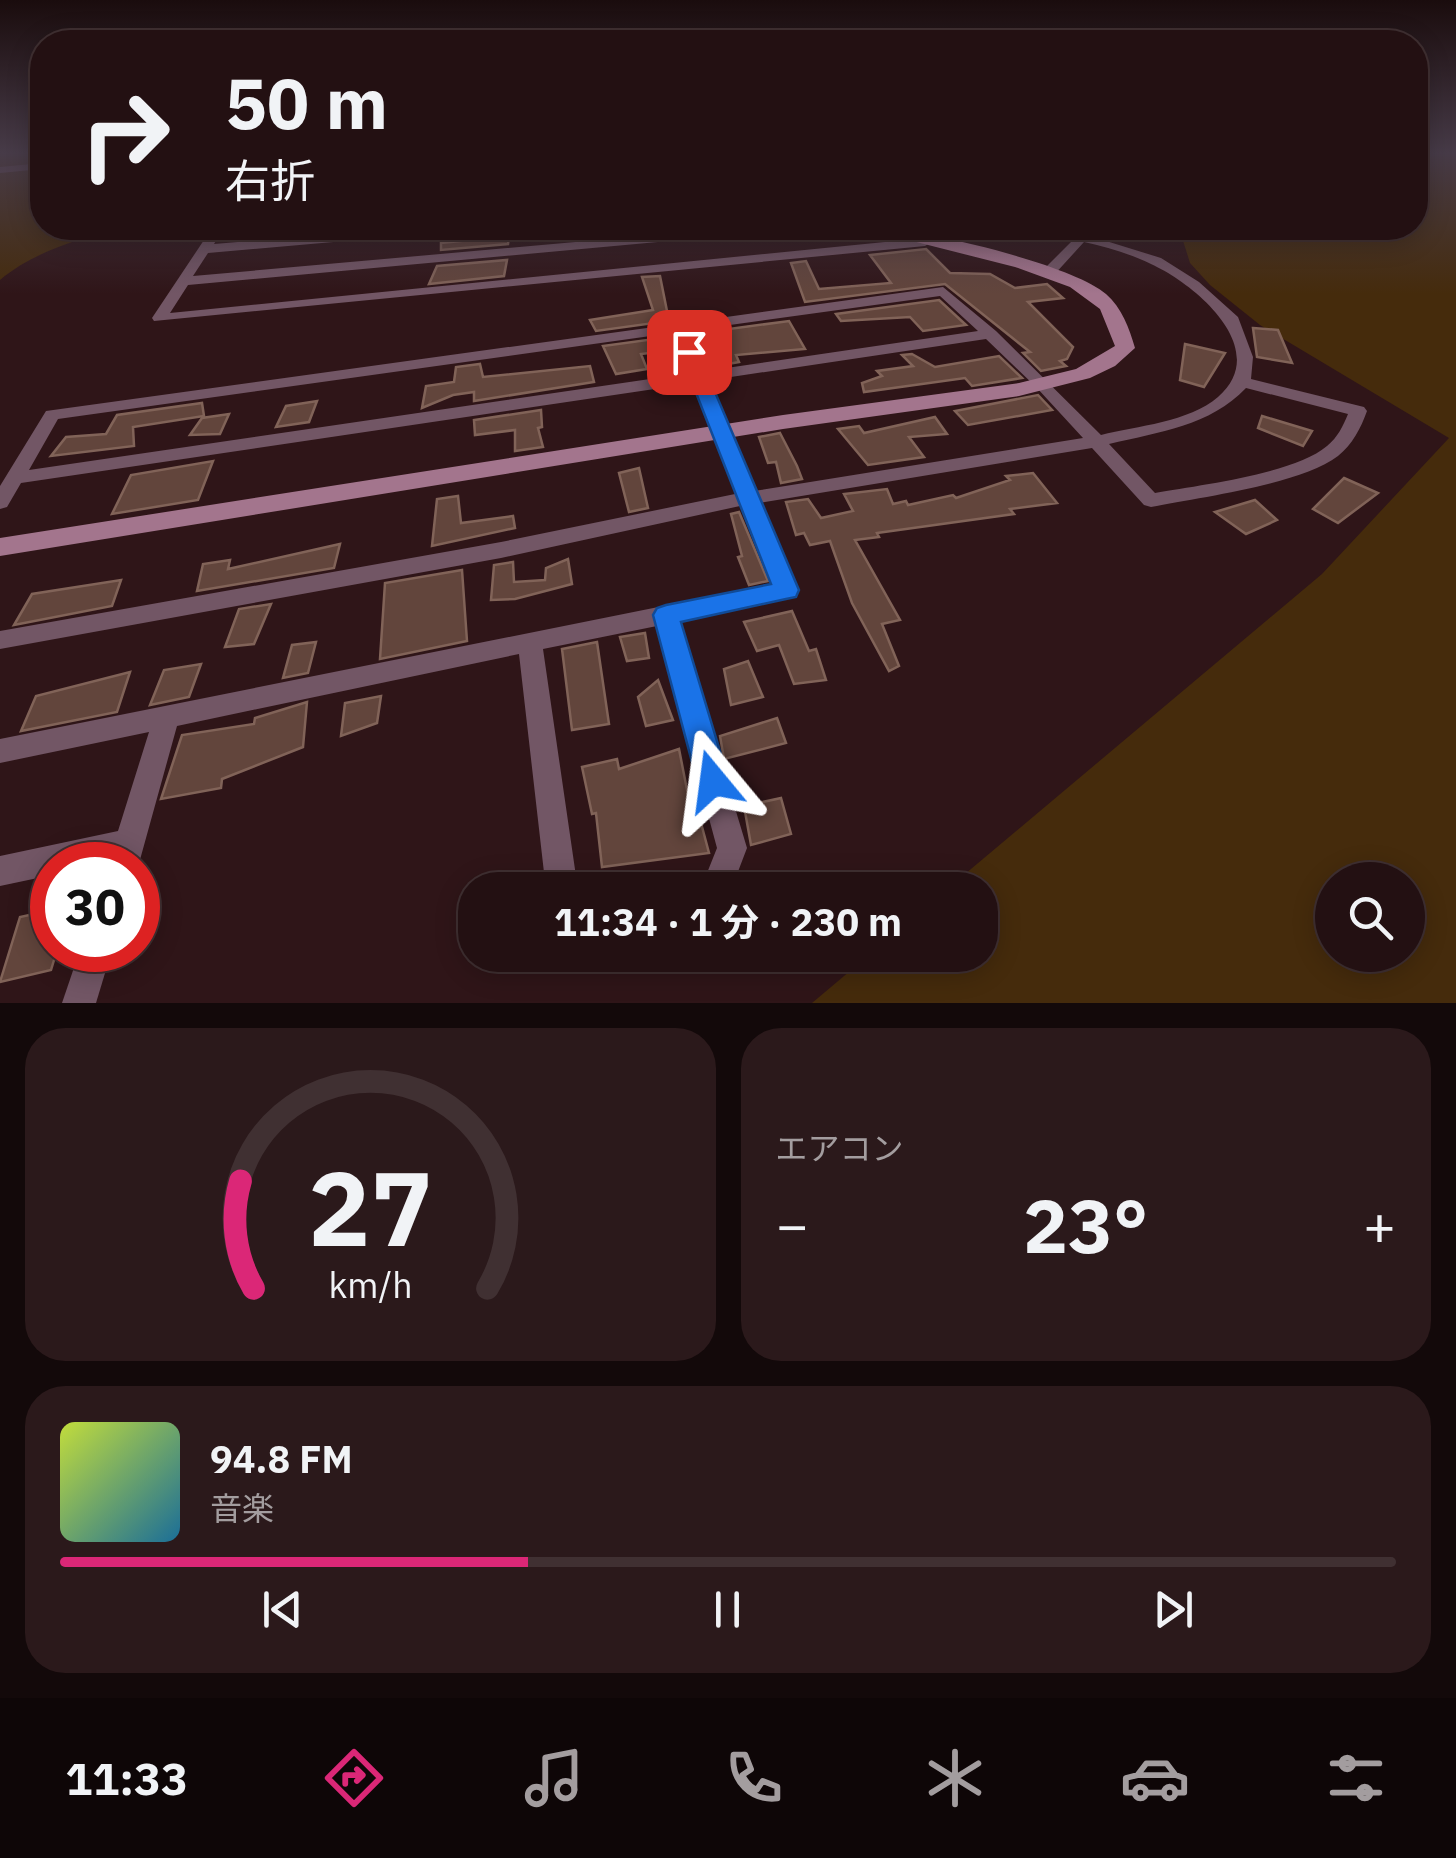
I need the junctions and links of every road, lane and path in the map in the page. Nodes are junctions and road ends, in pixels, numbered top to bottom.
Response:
1 (211, 240) edge
2 (309, 240) edge
3 (622, 240) edge
4 (758, 240) edge
5 (917, 240) edge
6 (1079, 240) edge
7 (1104, 240) edge
8 (925, 242) junction
9 (205, 249) junction
10 (769, 258) junction
11 (1048, 273) junction
12 (184, 281) junction
13 (677, 327) junction
14 (991, 334) junction
15 (701, 376) junction
16 (1242, 382) junction
17 (1044, 384) junction
18 (721, 431) junction
19 (1094, 442) junction
20 (15, 478) junction
21 (748, 499) junction
22 (0, 502) edge
23 (0, 547) edge
24 (666, 615) junction
25 (0, 640) edge
26 (530, 643) junction
27 (166, 720) junction
28 (0, 751) edge
29 (129, 842) edge
30 (30, 868) edge
31 (0, 872) edge
32 (560, 872) edge
33 (723, 872) edge
34 (89, 972) edge
35 (79, 1003) edge

1 - 9 street
2 - 9 street
3 - 12 street
4 - 10 street
5 - 8 street
6 - 11 street
7 - 16 street
8 - 10 street
8 - 11 street
9 - 12 street
10 - 12 street
11 - 17 street
13 - 14 street
13 - 15 street
13 - 20 street
14 - 15 street
14 - 17 street
15 - 18 street
15 - 20 street
16 - 19 street
16 - 19 street
17 - 18 street
17 - 19 street
18 - 21 street
18 - 23 street
19 - 21 street
20 - 22 street
21 - 24 street
21 - 25 street
24 - 26 street
24 - 33 street
26 - 27 street
26 - 32 street
27 - 28 street
27 - 29 street
30 - 31 street
34 - 35 street

